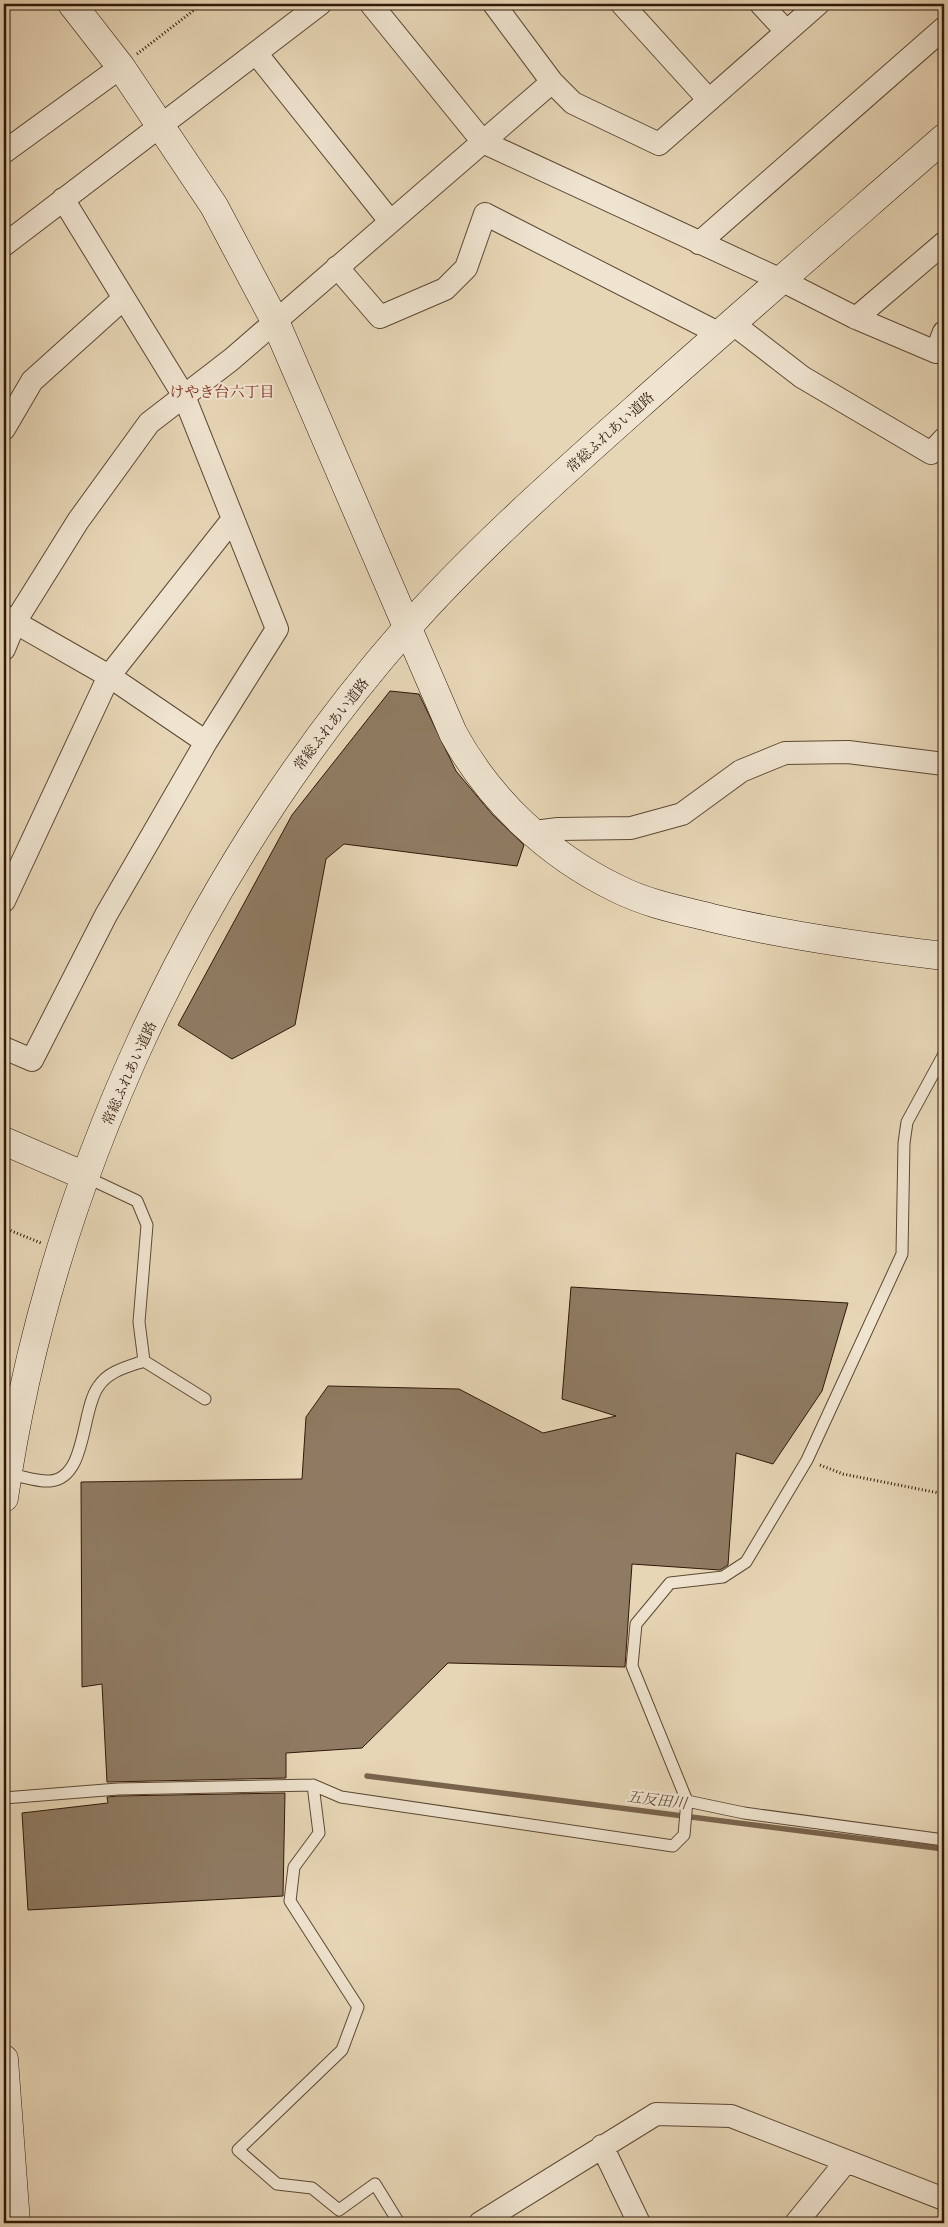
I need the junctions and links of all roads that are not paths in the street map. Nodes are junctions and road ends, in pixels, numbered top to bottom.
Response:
1 (320, 4) edge
2 (371, 4) edge
3 (494, 4) edge
4 (622, 4) edge
5 (761, 4) edge
6 (818, 4) edge
7 (74, 5) edge
8 (944, 28) edge
9 (786, 31) junction
10 (256, 53) junction
11 (120, 67) junction
12 (552, 82) junction
13 (709, 100) junction
14 (161, 127) junction
15 (944, 138) edge
16 (483, 142) junction
17 (4, 152) edge
18 (63, 199) junction
19 (390, 221) junction
20 (699, 243) junction
21 (944, 244) edge
22 (4, 245) edge
23 (337, 267) junction
24 (781, 280) junction
25 (123, 299) junction
26 (856, 318) junction
27 (275, 321) junction
28 (726, 328) junction
29 (941, 348) edge
30 (184, 396) junction
31 (4, 429) edge
32 (944, 439) edge
33 (233, 519) junction
34 (9, 619) edge
35 (407, 628) junction
36 (4, 649) edge
37 (110, 676) junction
38 (206, 742) junction
39 (944, 764) edge
40 (534, 832) junction
41 (4, 901) edge
42 (944, 956) edge
43 (4, 1048) edge
44 (944, 1054) edge
45 (4, 1141) edge
46 (85, 1176) junction
47 (144, 1361) junction
48 (205, 1399) dead end
49 (5, 1481) edge
50 (313, 1785) junction
51 (4, 1798) edge
52 (687, 1801) junction
53 (944, 1840) edge
54 (4, 2059) edge
55 (602, 2146) junction
56 (845, 2162) junction
57 (944, 2199) edge
58 (16, 2223) edge
59 (399, 2223) edge
60 (480, 2223) edge
61 (639, 2223) edge
62 (796, 2223) edge

1 - 10 street
2 - 16 street
3 - 12 street
4 - 13 street
5 - 9 street
6 - 9 street
7 - 11 street
8 - 20 street
9 - 13 street
10 - 14 street
10 - 19 street
11 - 14 street
11 - 17 street
12 - 13 street
12 - 16 street
14 - 18 street
14 - 27 street
15 - 24 street, 常総ふれあい道路
16 - 19 street
16 - 20 street
18 - 22 street
18 - 25 street
19 - 23 street
20 - 24 street
21 - 26 street
23 - 27 street
23 - 28 street
24 - 26 street
24 - 28 street, 常総ふれあい道路
25 - 30 street
25 - 31 street
26 - 29 street
27 - 30 street
27 - 35 street
28 - 32 street
28 - 35 street, 常総ふれあい道路
30 - 33 street
30 - 34 street
33 - 37 street
33 - 38 street
34 - 36 street
34 - 37 street
35 - 40 street
35 - 46 street, 常総ふれあい道路
37 - 38 street
37 - 41 street
38 - 43 street
39 - 40 street
40 - 42 street
44 - 52 lane
45 - 46 street
46 - 47 lane
46 - 49 street, 常総ふれあい道路
47 - 48 lane
47 - 49 lane
50 - 51 lane
50 - 52 lane
50 - 59 lane
52 - 53 lane
54 - 58 street
55 - 56 street
55 - 60 street
55 - 61 street
56 - 57 street
56 - 62 street

